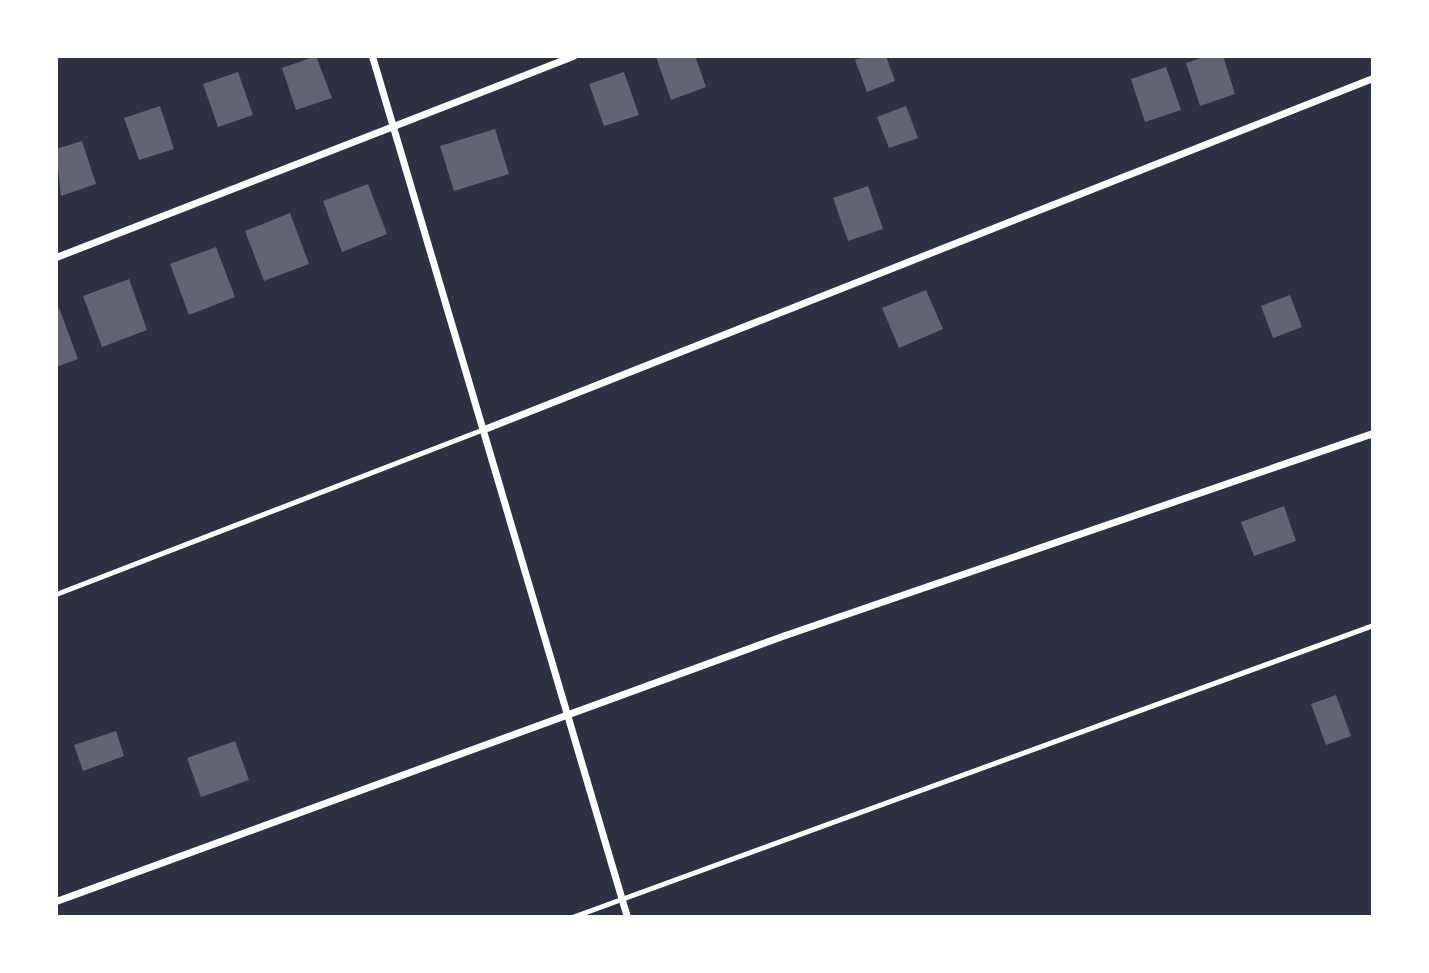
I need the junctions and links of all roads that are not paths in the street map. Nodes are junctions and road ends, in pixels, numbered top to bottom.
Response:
1 (372, 56) edge
2 (573, 56) edge
3 (1373, 78) edge
4 (392, 126) junction
5 (56, 257) edge
6 (484, 429) junction
7 (1373, 433) edge
8 (56, 594) edge
9 (1373, 625) edge
10 (565, 715) junction
11 (622, 899) junction
12 (56, 901) edge
13 (572, 917) edge
14 (627, 917) edge

1 - 4 street
2 - 4 street
3 - 6 street
4 - 5 street
4 - 6 street
6 - 8 lane
6 - 10 street
7 - 10 street
9 - 11 lane
10 - 11 street
10 - 12 street
11 - 13 lane
11 - 14 street

